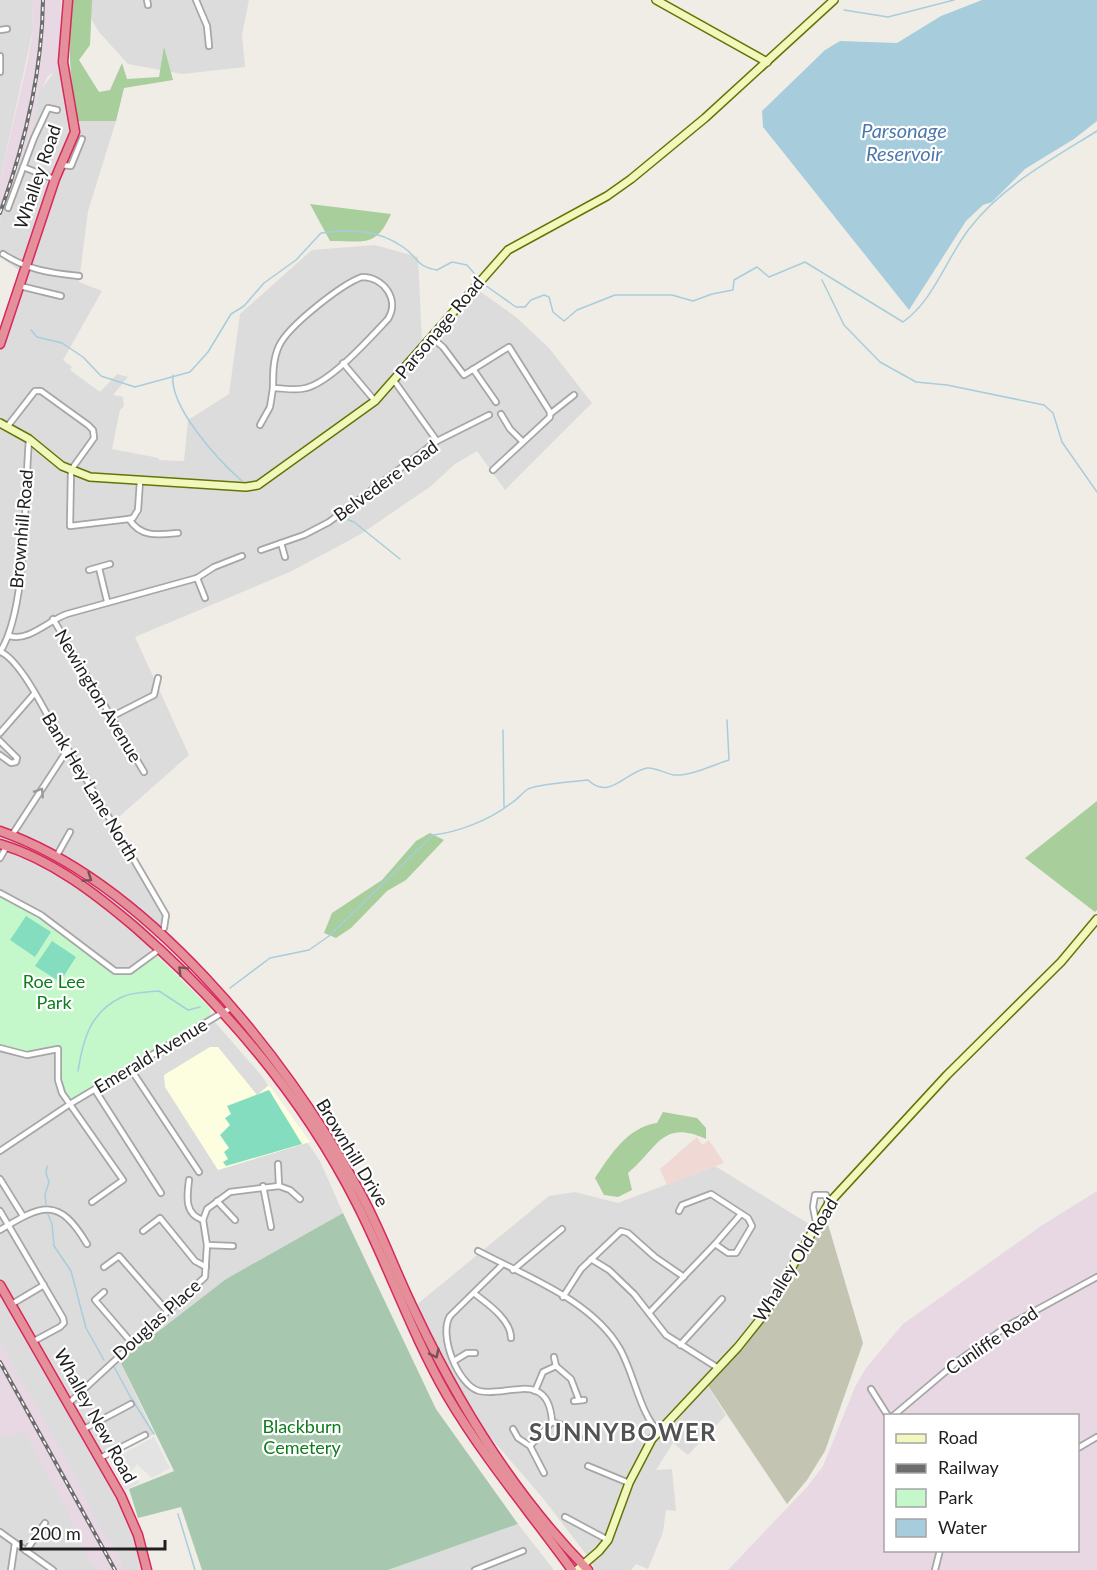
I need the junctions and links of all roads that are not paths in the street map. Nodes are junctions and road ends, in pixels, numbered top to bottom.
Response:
1 (68, 0) edge
2 (196, 0) edge
3 (656, 0) edge
4 (834, 0) edge
5 (7, 29) dead end
6 (0, 30) edge
7 (209, 46) dead end
8 (0, 56) edge
9 (766, 62) junction
10 (0, 72) edge
11 (57, 110) dead end
12 (82, 139) dead end
13 (61, 165) junction
14 (23, 167) junction
15 (55, 179) junction
16 (8, 208) dead end
17 (3, 254) dead end
18 (25, 267) junction
19 (79, 276) dead end
20 (20, 286) junction
21 (61, 296) dead end
22 (432, 338) junction
23 (0, 344) edge
24 (343, 363) junction
25 (473, 369) junction
26 (394, 382) junction
27 (273, 388) junction
28 (574, 395) dead end
29 (375, 401) junction
30 (496, 402) dead end
31 (501, 414) dead end
32 (550, 414) junction
33 (489, 415) dead end
34 (260, 424) dead end
35 (4, 425) edge
36 (29, 439) junction
37 (437, 441) junction
38 (523, 442) junction
39 (71, 470) junction
40 (492, 470) dead end
41 (140, 481) junction
42 (129, 519) junction
43 (178, 533) dead end
44 (280, 543) junction
45 (261, 550) dead end
46 (242, 556) dead end
47 (285, 557) dead end
48 (110, 564) dead end
49 (99, 568) junction
50 (89, 570) dead end
51 (197, 578) junction
52 (205, 598) dead end
53 (107, 601) junction
54 (53, 619) junction
55 (10, 636) junction
56 (0, 652) edge
57 (158, 678) dead end
58 (34, 694) junction
59 (111, 717) junction
60 (0, 733) edge
61 (0, 741) edge
62 (68, 749) junction
63 (0, 755) edge
64 (144, 772) dead end
65 (0, 831) edge
66 (70, 832) dead end
67 (12, 835) junction
68 (4, 845) edge
69 (56, 857) junction
70 (0, 858) edge
71 (0, 893) edge
72 (1097, 919) edge
73 (164, 928) dead end
74 (160, 949) junction
75 (228, 1009) junction
76 (0, 1048) edge
77 (130, 1068) junction
78 (95, 1090) junction
79 (70, 1104) junction
80 (0, 1151) edge
81 (278, 1164) dead end
82 (199, 1172) dead end
83 (0, 1179) edge
84 (189, 1180) dead end
85 (263, 1186) junction
86 (279, 1186) junction
87 (161, 1193) dead end
88 (300, 1199) dead end
89 (217, 1201) junction
90 (92, 1203) dead end
91 (829, 1203) junction
92 (0, 1211) edge
93 (679, 1211) dead end
94 (741, 1214) junction
95 (23, 1216) junction
96 (203, 1220) junction
97 (235, 1220) dead end
98 (816, 1222) junction
99 (9, 1225) junction
100 (271, 1227) dead end
101 (562, 1229) dead end
102 (0, 1230) edge
103 (143, 1231) dead end
104 (84, 1239) junction
105 (77, 1244) dead end
106 (87, 1244) dead end
107 (715, 1244) junction
108 (207, 1245) junction
109 (233, 1246) dead end
110 (478, 1251) dead end
111 (591, 1259) junction
112 (503, 1264) junction
113 (104, 1267) dead end
114 (206, 1267) junction
115 (513, 1270) junction
116 (684, 1276) junction
117 (1097, 1277) edge
118 (0, 1285) edge
119 (44, 1285) junction
120 (104, 1292) dead end
121 (475, 1294) junction
122 (563, 1297) junction
123 (722, 1299) dead end
124 (12, 1304) junction
125 (167, 1311) junction
126 (649, 1313) junction
127 (511, 1338) dead end
128 (34, 1341) junction
129 (131, 1342) junction
130 (680, 1345) junction
131 (475, 1353) dead end
132 (554, 1357) dead end
133 (454, 1361) junction
134 (556, 1366) junction
135 (718, 1368) junction
136 (871, 1389) dead end
137 (535, 1391) junction
138 (579, 1400) dead end
139 (69, 1403) junction
140 (131, 1404) dead end
141 (887, 1414) edge
142 (895, 1414) edge
143 (552, 1422) junction
144 (84, 1429) junction
145 (513, 1429) dead end
146 (658, 1431) junction
147 (145, 1435) dead end
148 (1097, 1437) edge
149 (579, 1438) dead end
150 (530, 1446) junction
151 (1079, 1447) edge
152 (100, 1458) junction
153 (588, 1466) dead end
154 (544, 1473) dead end
155 (629, 1483) junction
156 (565, 1517) dead end
157 (45, 1523) dead end
158 (0, 1532) edge
159 (608, 1540) junction
160 (15, 1543) junction
161 (26, 1551) junction
162 (523, 1551) dead end
163 (940, 1552) edge
164 (582, 1568) edge
165 (935, 1569) edge
166 (11, 1570) edge
167 (53, 1570) edge
168 (147, 1570) edge
169 (476, 1570) edge
170 (572, 1570) edge
171 (942, 1570) edge

1 - 13 highway, Whalley Road
2 - 7 street
3 - 9 street
4 - 9 street, Parsonage Road
5 - 6 street
8 - 10 street
9 - 22 street, Parsonage Road
11 - 14 street
12 - 13 street
13 - 15 highway, Whalley Road
14 - 15 street
14 - 16 street
15 - 18 highway, Whalley Road
17 - 18 street
18 - 19 street
18 - 20 highway, Whalley Road
20 - 21 street
20 - 23 highway, Whalley Road
22 - 25 street
22 - 26 street, Parsonage Road
24 - 27 street
24 - 27 street
24 - 29 street
25 - 30 street
25 - 32 street
26 - 29 street, Parsonage Road
26 - 37 street
27 - 34 street
28 - 32 street
29 - 41 street, Parsonage Road
31 - 38 street
32 - 38 street
33 - 37 street, Belvedere Road
35 - 36 street, Parsonage Road
35 - 39 street
36 - 39 street, Parsonage Road
36 - 55 street, Brownhill Road
37 - 44 street, Belvedere Road
38 - 40 street
39 - 41 street, Parsonage Road
39 - 42 street
41 - 42 street
42 - 43 street
44 - 45 street, Belvedere Road
44 - 47 street
46 - 51 street
48 - 49 street
49 - 50 street
49 - 53 street
51 - 52 street
51 - 53 street
53 - 54 street
54 - 55 street
54 - 59 street, Newington Avenue
55 - 56 street, Brownhill Road
56 - 58 street, Bank Hey Lane North
57 - 59 street
58 - 60 street
58 - 62 street, Bank Hey Lane North
59 - 64 street, Newington Avenue
61 - 63 street
67 -> 62 street
62 - 73 street, Bank Hey Lane North
65 - 67 highway, Brownhill Drive
66 - 69 street
67 - 69 highway, Brownhill Drive
68 - 70 street
68 - 74 highway, Brownhill Drive
69 -> 75 highway, Brownhill Drive
71 - 74 street
72 - 91 street, Whalley Old Road
75 -> 74 highway, Brownhill Drive
75 - 77 street, Emerald Avenue
75 -> 164 highway, Brownhill Drive
75 - 170 highway, Brownhill Drive
76 - 79 street
77 - 78 street, Emerald Avenue
77 - 82 street
78 - 79 street, Emerald Avenue
78 - 87 street
79 - 80 street, Emerald Avenue
79 - 90 street
81 - 86 street
83 - 95 street
84 - 96 street
85 - 86 street
85 - 89 street
85 - 100 street
86 - 88 street
89 - 96 street
89 - 97 street
91 - 98 street, Whalley Old Road
91 - 98 street
92 - 99 street
93 - 94 street
94 - 107 street
94 - 107 street
95 - 99 street
95 - 104 street
96 - 108 street, Douglas Place
98 - 135 street, Whalley Old Road
99 - 102 street
99 - 119 street
101 - 115 street
103 - 114 street
104 - 105 street
104 - 106 street
107 - 116 street
108 - 109 street
108 - 114 street, Douglas Place
110 - 112 street
111 - 116 street
111 - 122 street
111 - 126 street
112 - 115 street
112 - 121 street
113 - 125 street
114 - 125 street, Douglas Place
115 - 122 street
116 - 126 street
117 - 142 street, Cunliffe Road
118 - 124 highway, Whalley New Road
119 - 124 street
119 - 128 street
120 - 129 street
121 - 127 street
121 - 133 street
122 - 146 street
123 - 130 street
124 - 128 highway, Whalley New Road
125 - 129 street, Douglas Place
126 - 130 street
128 - 139 highway, Whalley New Road
129 - 139 street, Douglas Place
130 - 135 street
131 - 133 street
132 - 134 street
133 - 137 street
134 - 137 street
134 - 138 street
135 - 146 street, Whalley Old Road
136 - 141 street
137 - 143 street
139 - 144 highway, Whalley New Road
140 - 144 street
143 - 149 street
143 - 150 street
144 - 152 highway, Whalley New Road
145 - 150 street
146 - 155 street, Whalley Old Road
147 - 152 street
148 - 151 street
150 - 154 street
152 - 168 highway, Whalley New Road
153 - 155 street
155 - 159 street, Whalley Old Road
156 - 159 street
157 - 161 street
158 - 160 street
159 - 164 street, Whalley Old Road
160 - 161 street
160 - 166 street
161 - 167 street
162 - 169 street
163 - 165 street
165 - 171 street

